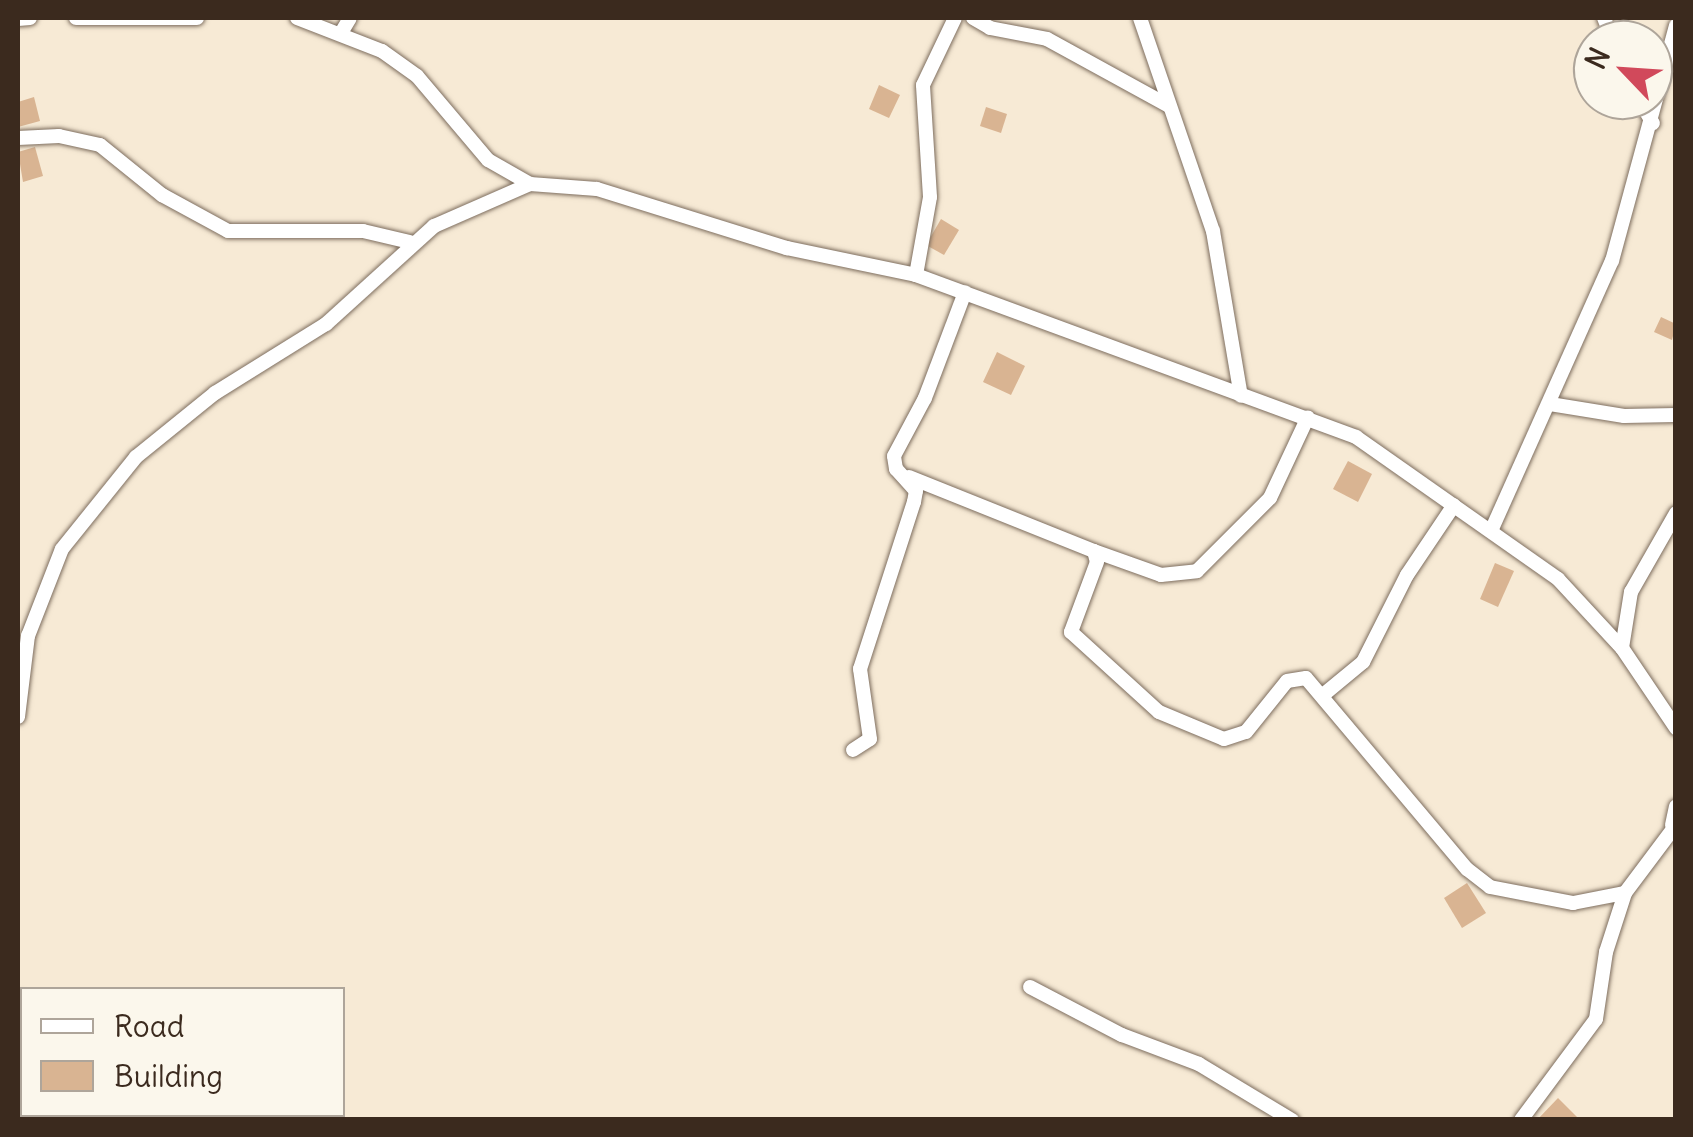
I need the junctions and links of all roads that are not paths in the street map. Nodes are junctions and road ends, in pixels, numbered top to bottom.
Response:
1 (30, 18) edge
2 (76, 18) edge
3 (197, 18) edge
4 (297, 18) edge
5 (350, 18) edge
6 (955, 18) edge
7 (974, 18) edge
8 (1140, 18) edge
9 (18, 19) edge
10 (1676, 26) edge
11 (341, 34) junction
12 (1168, 106) junction
13 (1651, 120) edge
14 (1653, 124) junction
15 (18, 138) edge
16 (530, 184) junction
17 (410, 242) junction
18 (916, 275) junction
19 (965, 292) junction
20 (1241, 396) junction
21 (1550, 404) junction
22 (1676, 415) edge
23 (1308, 417) junction
24 (909, 478) junction
25 (1454, 504) junction
26 (1676, 513) edge
27 (1491, 532) junction
28 (1094, 552) junction
29 (1622, 648) junction
30 (1323, 695) junction
31 (18, 717) edge
32 (1676, 728) edge
33 (853, 750) dead end
34 (1676, 806) edge
35 (1674, 825) edge
36 (1625, 893) junction
37 (1030, 987) dead end
38 (1292, 1120) edge
39 (1521, 1120) edge

1 - 9 street
2 - 3 street
4 - 11 street
5 - 11 street
6 - 18 street
7 - 12 street
8 - 12 street
10 - 14 street
11 - 16 street
12 - 20 street
13 - 14 street
14 - 21 street
15 - 17 street
16 - 17 street
16 - 18 street
17 - 31 street
18 - 19 street
19 - 20 street
19 - 24 street
20 - 23 street
21 - 22 street
21 - 27 street
23 - 25 street
23 - 28 street
24 - 28 street
24 - 33 street
25 - 27 street
25 - 30 street
26 - 29 street
27 - 29 street
28 - 30 street
29 - 32 street
30 - 36 street
34 - 35 street
35 - 36 street
36 - 39 street
37 - 38 street

